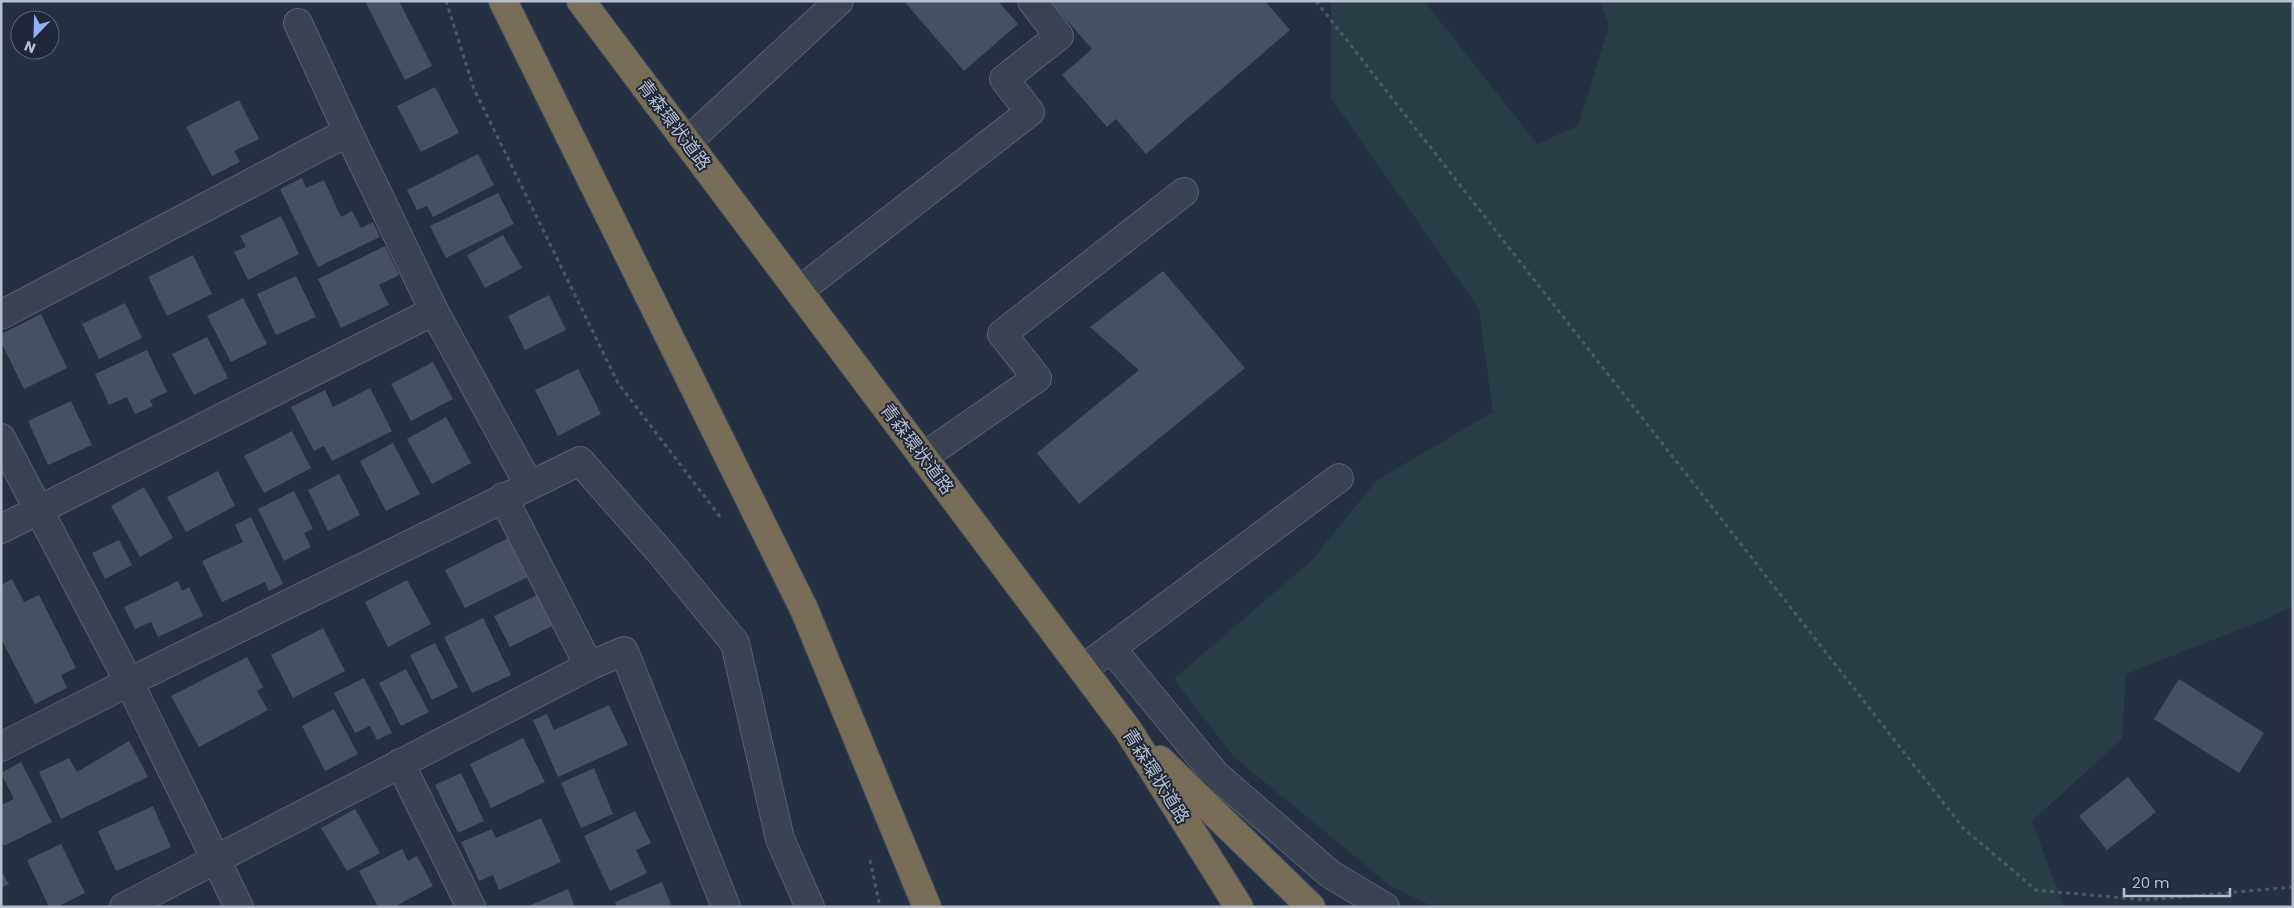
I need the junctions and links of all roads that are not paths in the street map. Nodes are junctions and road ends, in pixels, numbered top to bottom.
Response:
1 (503, 1) edge
2 (582, 1) edge
3 (839, 1) edge
4 (1032, 1) edge
5 (298, 23) dead end
6 (348, 132) junction
7 (687, 142) junction
8 (1184, 192) dead end
9 (799, 291) junction
10 (434, 311) junction
11 (1, 315) edge
12 (1, 438) edge
13 (923, 456) junction
14 (1339, 478) dead end
15 (529, 485) junction
16 (503, 497) junction
17 (40, 509) junction
18 (1, 529) edge
19 (1111, 648) junction
20 (589, 666) junction
21 (1083, 669) junction
22 (129, 682) junction
23 (1128, 730) junction
24 (1, 747) edge
25 (400, 763) junction
26 (214, 858) junction
27 (124, 907) edge
28 (239, 907) edge
29 (471, 907) edge
30 (726, 907) edge
31 (810, 907) edge
32 (926, 907) edge
33 (1238, 907) edge
34 (1311, 907) edge
35 (1385, 907) edge

1 - 32 highway
2 - 7 highway, 青森環状道路
3 - 7 street
4 - 9 street
5 - 6 street
6 - 10 street
6 - 11 street
7 - 9 highway, 青森環状道路
8 - 13 street
9 - 13 highway, 青森環状道路
10 - 15 street
10 - 17 street
12 - 17 street
13 - 21 highway, 青森環状道路
14 - 19 street
15 - 16 street
15 - 31 street
16 - 20 street
16 - 22 street
17 - 18 street
17 - 22 street
19 - 21 street
19 - 35 street
20 - 25 street
20 - 30 street
21 - 23 highway, 青森環状道路
22 - 24 street
22 - 26 street
23 - 33 highway, 青森環状道路
23 - 34 highway
25 - 26 street
25 - 29 street
26 - 27 street
26 - 28 street

